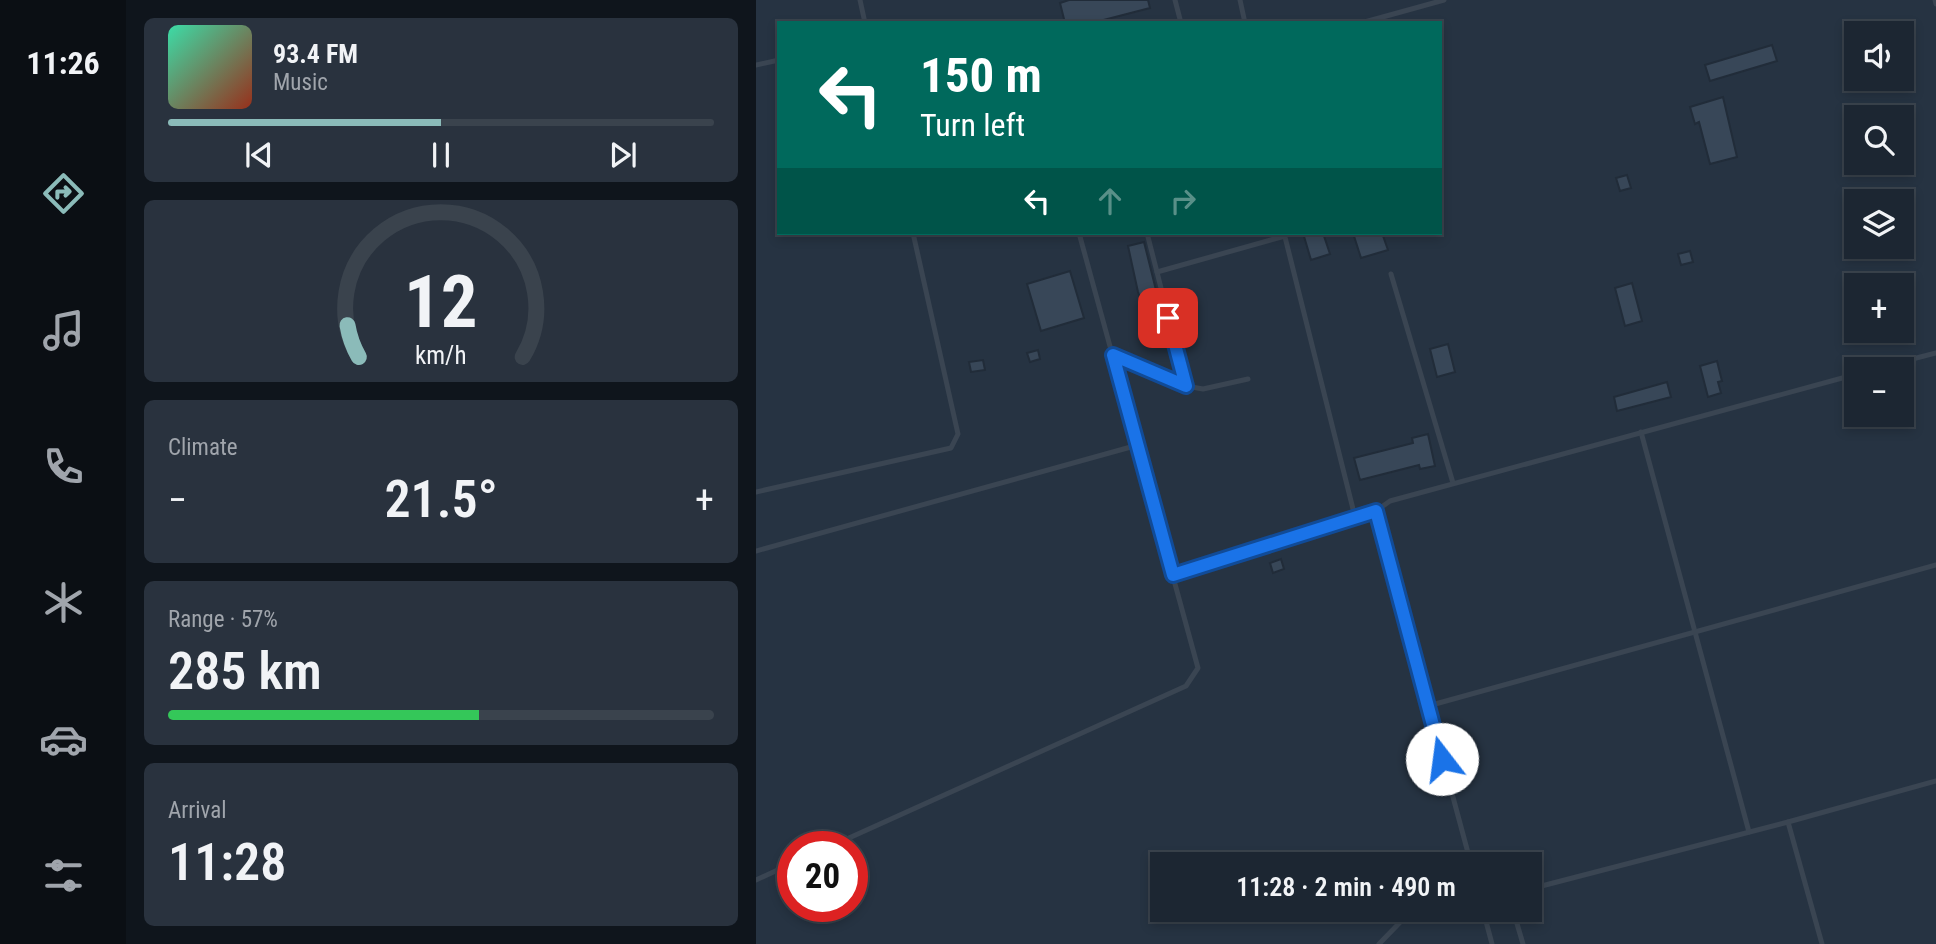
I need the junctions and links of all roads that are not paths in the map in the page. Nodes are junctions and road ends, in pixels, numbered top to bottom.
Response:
1 (860, 0) edge
2 (1175, 0) edge
3 (1240, 0) edge
4 (1406, 0) edge
5 (1444, 0) edge
6 (1408, 9) junction
7 (865, 21) edge
8 (1180, 21) edge
9 (1245, 21) edge
10 (1368, 21) edge
11 (777, 60) edge
12 (756, 65) edge
13 (913, 235) edge
14 (1080, 235) edge
15 (1148, 235) edge
16 (1285, 235) edge
17 (1157, 272) junction
18 (1391, 274) dead end
19 (1936, 353) edge
20 (1113, 355) junction
21 (1914, 359) edge
22 (1844, 377) edge
23 (1248, 379) dead end
24 (1186, 386) junction
25 (1641, 432) junction
26 (1138, 445) junction
27 (1453, 483) junction
28 (756, 492) edge
29 (1376, 511) junction
30 (1355, 517) junction
31 (756, 551) edge
32 (1936, 565) edge
33 (1173, 575) junction
34 (1695, 632) junction
35 (1428, 706) junction
36 (1936, 781) edge
37 (1788, 822) junction
38 (864, 831) edge
39 (1749, 832) junction
40 (1468, 852) edge
41 (777, 870) edge
42 (756, 880) edge
43 (1542, 886) edge
44 (1400, 922) edge
45 (1486, 922) edge
46 (1516, 922) edge
47 (1379, 944) edge
48 (1492, 944) edge
49 (1522, 944) edge
50 (1822, 944) edge

1 - 7 lane
2 - 8 lane
3 - 9 lane
4 - 6 lane
5 - 6 lane
6 - 10 lane
11 - 12 lane
13 - 28 lane
14 - 20 lane
15 - 17 lane
16 - 17 lane
16 - 30 lane
17 - 24 lane
18 - 27 lane
19 - 21 lane
20 - 24 lane
20 - 26 lane
22 - 25 lane
23 - 24 lane
25 - 27 lane
25 - 34 lane
26 - 31 lane
26 - 33 lane
27 - 29 lane
29 - 30 lane
29 - 35 lane
30 - 33 lane
32 - 34 lane
33 - 38 lane
34 - 35 lane
34 - 39 lane
35 - 40 lane
36 - 37 lane
37 - 39 lane
37 - 50 lane
39 - 43 lane
41 - 42 lane
44 - 47 lane
45 - 48 lane
46 - 49 lane

